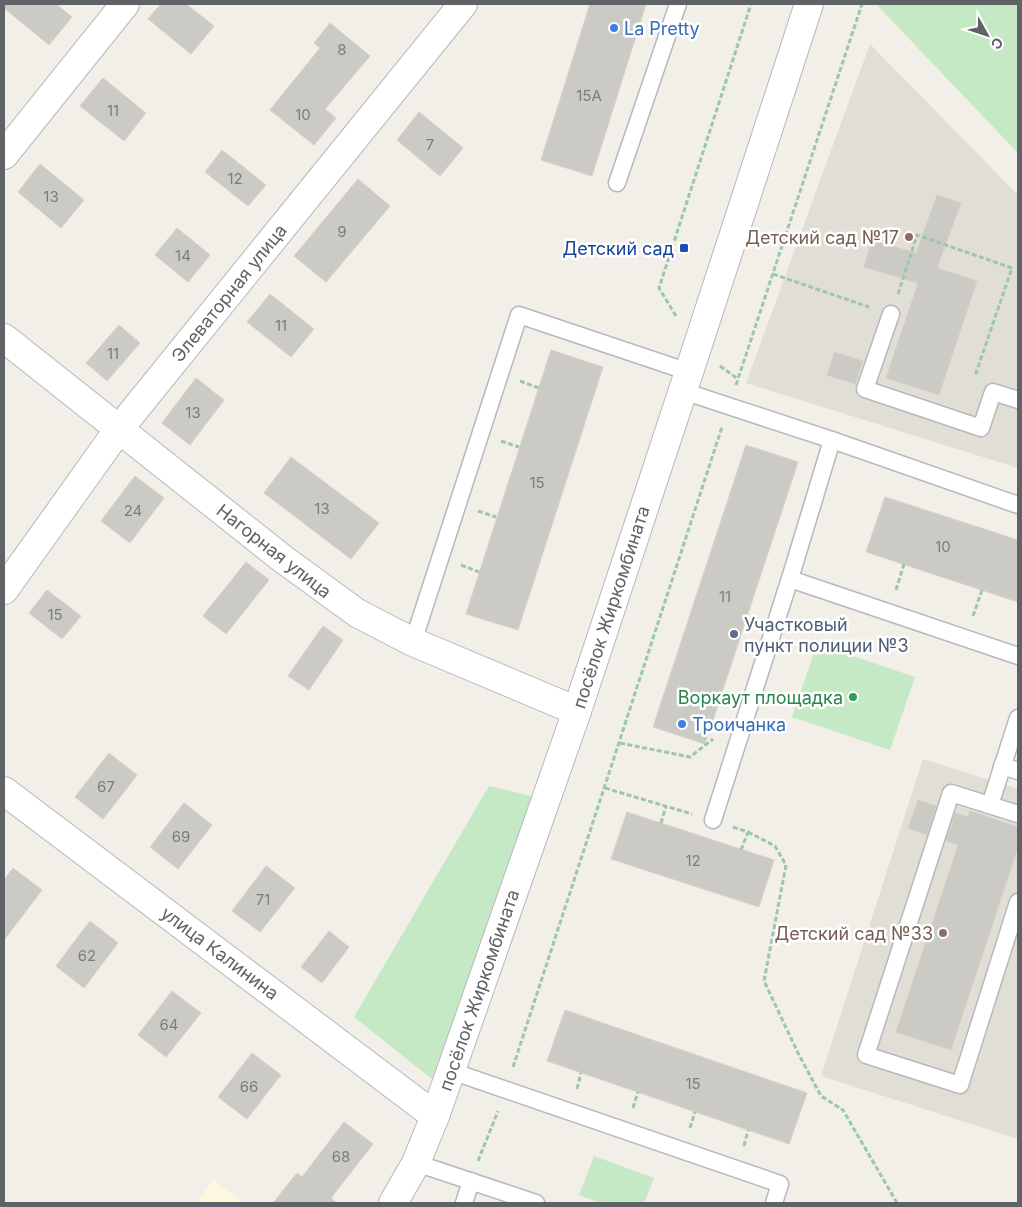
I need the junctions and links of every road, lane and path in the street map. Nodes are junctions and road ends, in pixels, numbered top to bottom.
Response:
1 (125, 4) edge
2 (463, 4) edge
3 (678, 4) edge
4 (751, 4) edge
5 (809, 4) edge
6 (862, 4) edge
7 (4, 155) edge
8 (617, 183) dead end
9 (773, 274) junction
10 (891, 314) junction
11 (4, 338) edge
12 (690, 371) junction
13 (975, 376) dead end
14 (738, 379) junction
15 (1018, 400) edge
16 (729, 406) junction
17 (120, 429) junction
18 (832, 440) junction
19 (1018, 505) edge
20 (790, 578) junction
21 (4, 590) edge
22 (413, 642) junction
23 (1018, 656) edge
24 (748, 709) junction
25 (577, 711) junction
26 (1018, 718) edge
27 (620, 742) junction
28 (1002, 766) junction
29 (1018, 771) edge
30 (605, 788) junction
31 (4, 791) edge
32 (990, 805) junction
33 (666, 806) junction
34 (1018, 814) edge
35 (713, 820) junction
36 (660, 823) dead end
37 (748, 832) junction
38 (741, 850) dead end
39 (1018, 902) edge
40 (451, 1071) junction
41 (506, 1090) junction
42 (435, 1116) junction
43 (416, 1163) junction
44 (471, 1181) junction
45 (393, 1203) edge
46 (464, 1203) edge
47 (536, 1203) edge
48 (774, 1203) edge
49 (897, 1203) edge

1 - 7 street
2 - 17 street, Элеваторная улица
3 - 8 lane
4 - 12 path
5 - 12 street, посёлок Жиркомбината
6 - 9 path
9 - 10 path
9 - 14 path
10 - 13 path
10 - 15 lane
11 - 17 street, Нагорная улица
12 - 14 path
12 - 16 lane
12 - 22 lane
12 - 25 street, посёлок Жиркомбината
14 - 16 path
16 - 18 lane
16 - 27 path
17 - 21 street, Элеваторная улица
17 - 22 street, Нагорная улица
18 - 19 lane
18 - 20 lane
20 - 23 lane
20 - 24 lane
22 - 25 street, Нагорная улица
24 - 27 path
24 - 35 lane
25 - 40 street, посёлок Жиркомбината
26 - 28 lane
27 - 30 path
28 - 29 lane
28 - 32 lane
30 - 33 path
30 - 41 path
31 - 42 street, улица Калинина
32 - 34 lane
32 - 39 lane
33 - 35 path
33 - 36 path
35 - 37 path
37 - 38 path
37 - 49 path
40 - 41 lane
40 - 42 street, посёлок Жиркомбината
41 - 44 path
41 - 48 lane
42 - 43 street, посёлок Жиркомбината
43 - 44 lane
43 - 45 street, посёлок Жиркомбината
44 - 46 lane
44 - 47 lane

